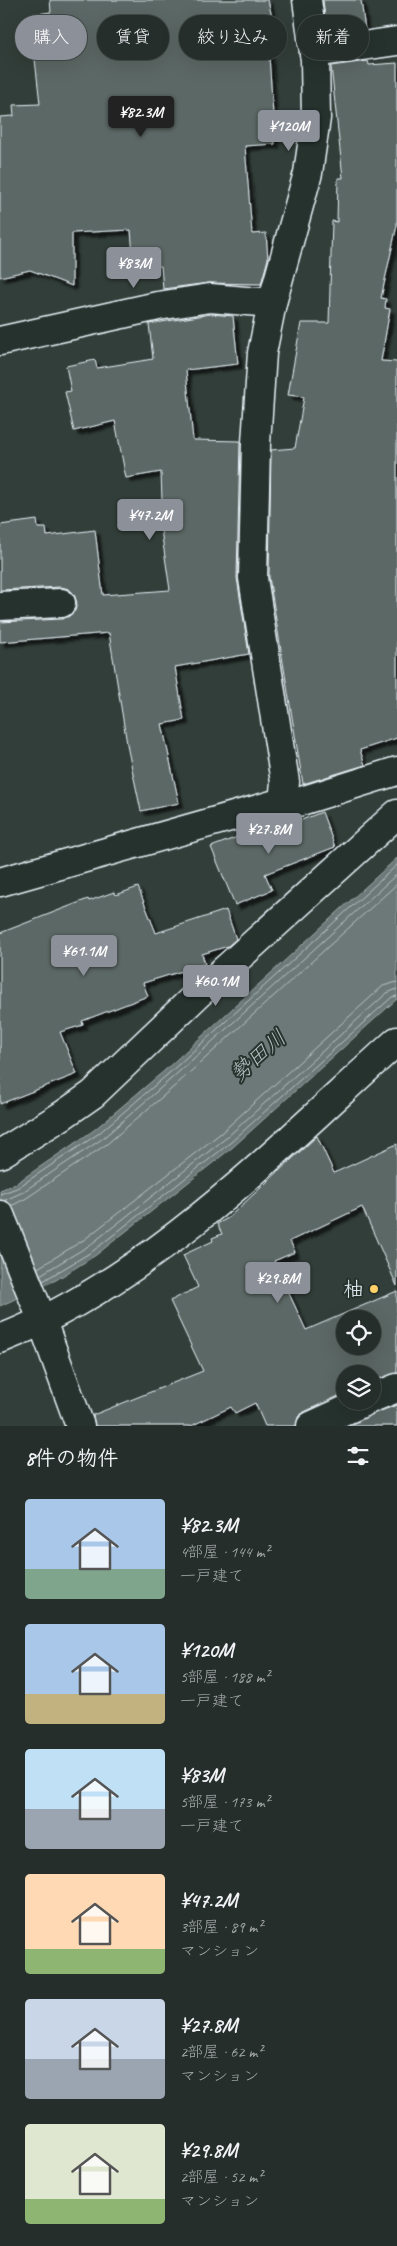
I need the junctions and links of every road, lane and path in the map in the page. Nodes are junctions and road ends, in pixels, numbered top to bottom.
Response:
1 (307, 0) edge
2 (309, 15) edge
3 (397, 41) edge
4 (369, 45) edge
5 (314, 60) edge
6 (272, 303) junction
7 (0, 341) edge
8 (62, 603) dead end
9 (0, 606) edge
10 (397, 771) edge
11 (283, 802) junction
12 (397, 814) edge
13 (0, 882) edge
14 (397, 1041) edge
15 (0, 1154) edge
16 (0, 1215) edge
17 (40, 1314) junction
18 (0, 1339) edge
19 (397, 1388) edge
20 (381, 1394) edge
21 (346, 1410) edge
22 (80, 1426) edge
23 (310, 1426) edge

1 - 2 street
3 - 4 street
5 - 6 street
6 - 7 street
6 - 11 street
8 - 9 street
10 - 11 street
11 - 13 street
12 - 15 street
14 - 17 street
16 - 17 street
17 - 18 street
17 - 22 street
19 - 20 street
21 - 23 street

